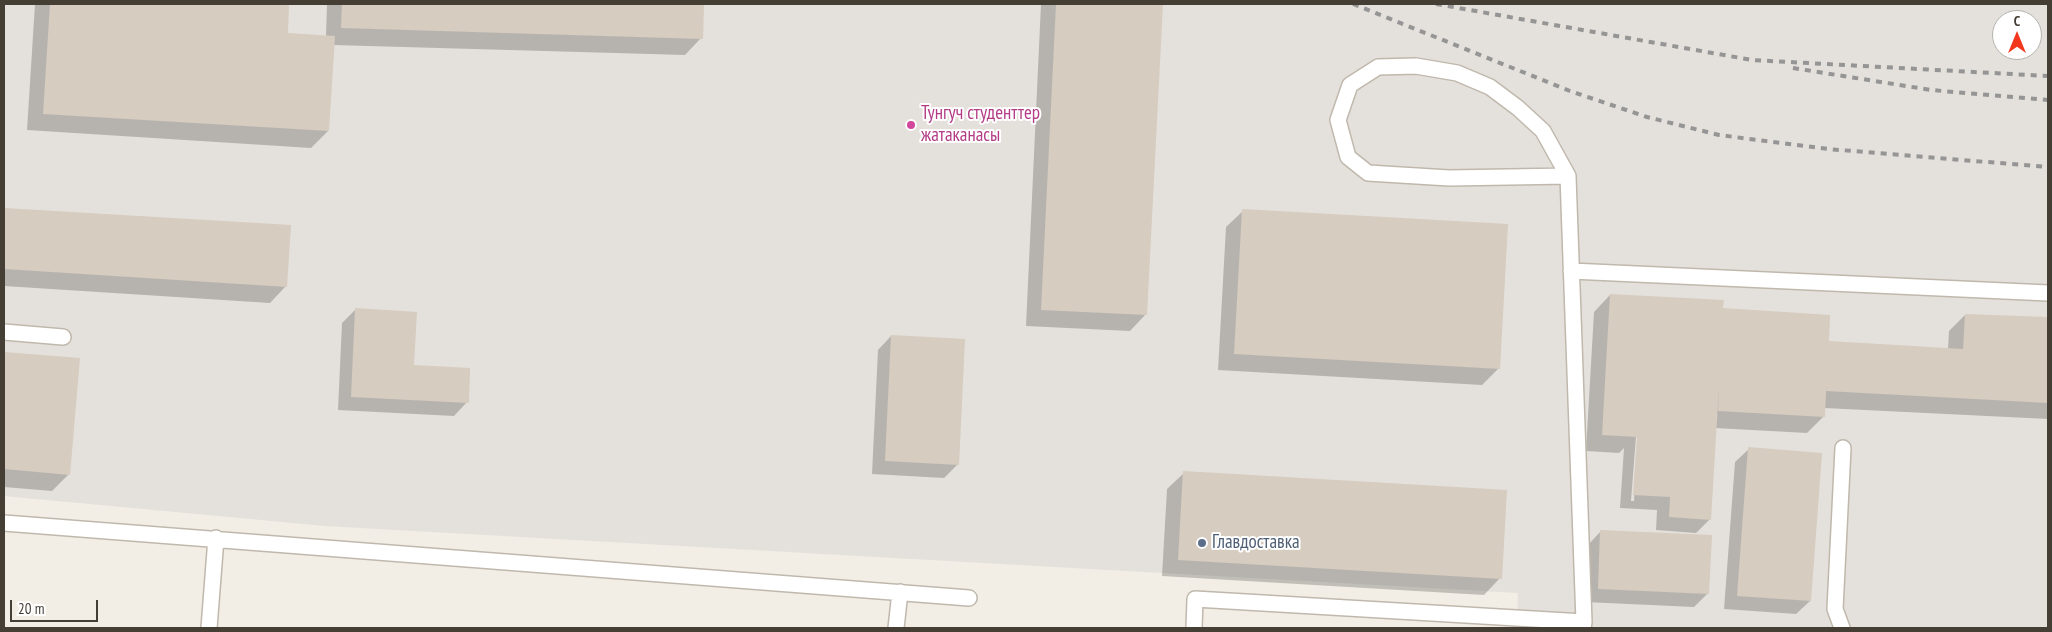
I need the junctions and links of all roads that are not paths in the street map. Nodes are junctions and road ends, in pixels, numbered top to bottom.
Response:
1 (1568, 176) junction
2 (1572, 271) junction
3 (2048, 293) edge
4 (4, 332) edge
5 (63, 337) dead end
6 (1843, 448) dead end
7 (4, 523) edge
8 (216, 538) junction
9 (900, 592) junction
10 (969, 598) dead end
11 (1583, 625) edge
12 (210, 628) edge
13 (896, 628) edge
14 (1194, 628) edge
15 (1842, 628) edge

1 - 1 lane
1 - 2 lane
2 - 3 lane
2 - 11 lane
4 - 5 lane
6 - 15 lane
7 - 8 lane
8 - 9 lane
8 - 12 lane
9 - 10 lane
9 - 13 lane
11 - 14 lane

